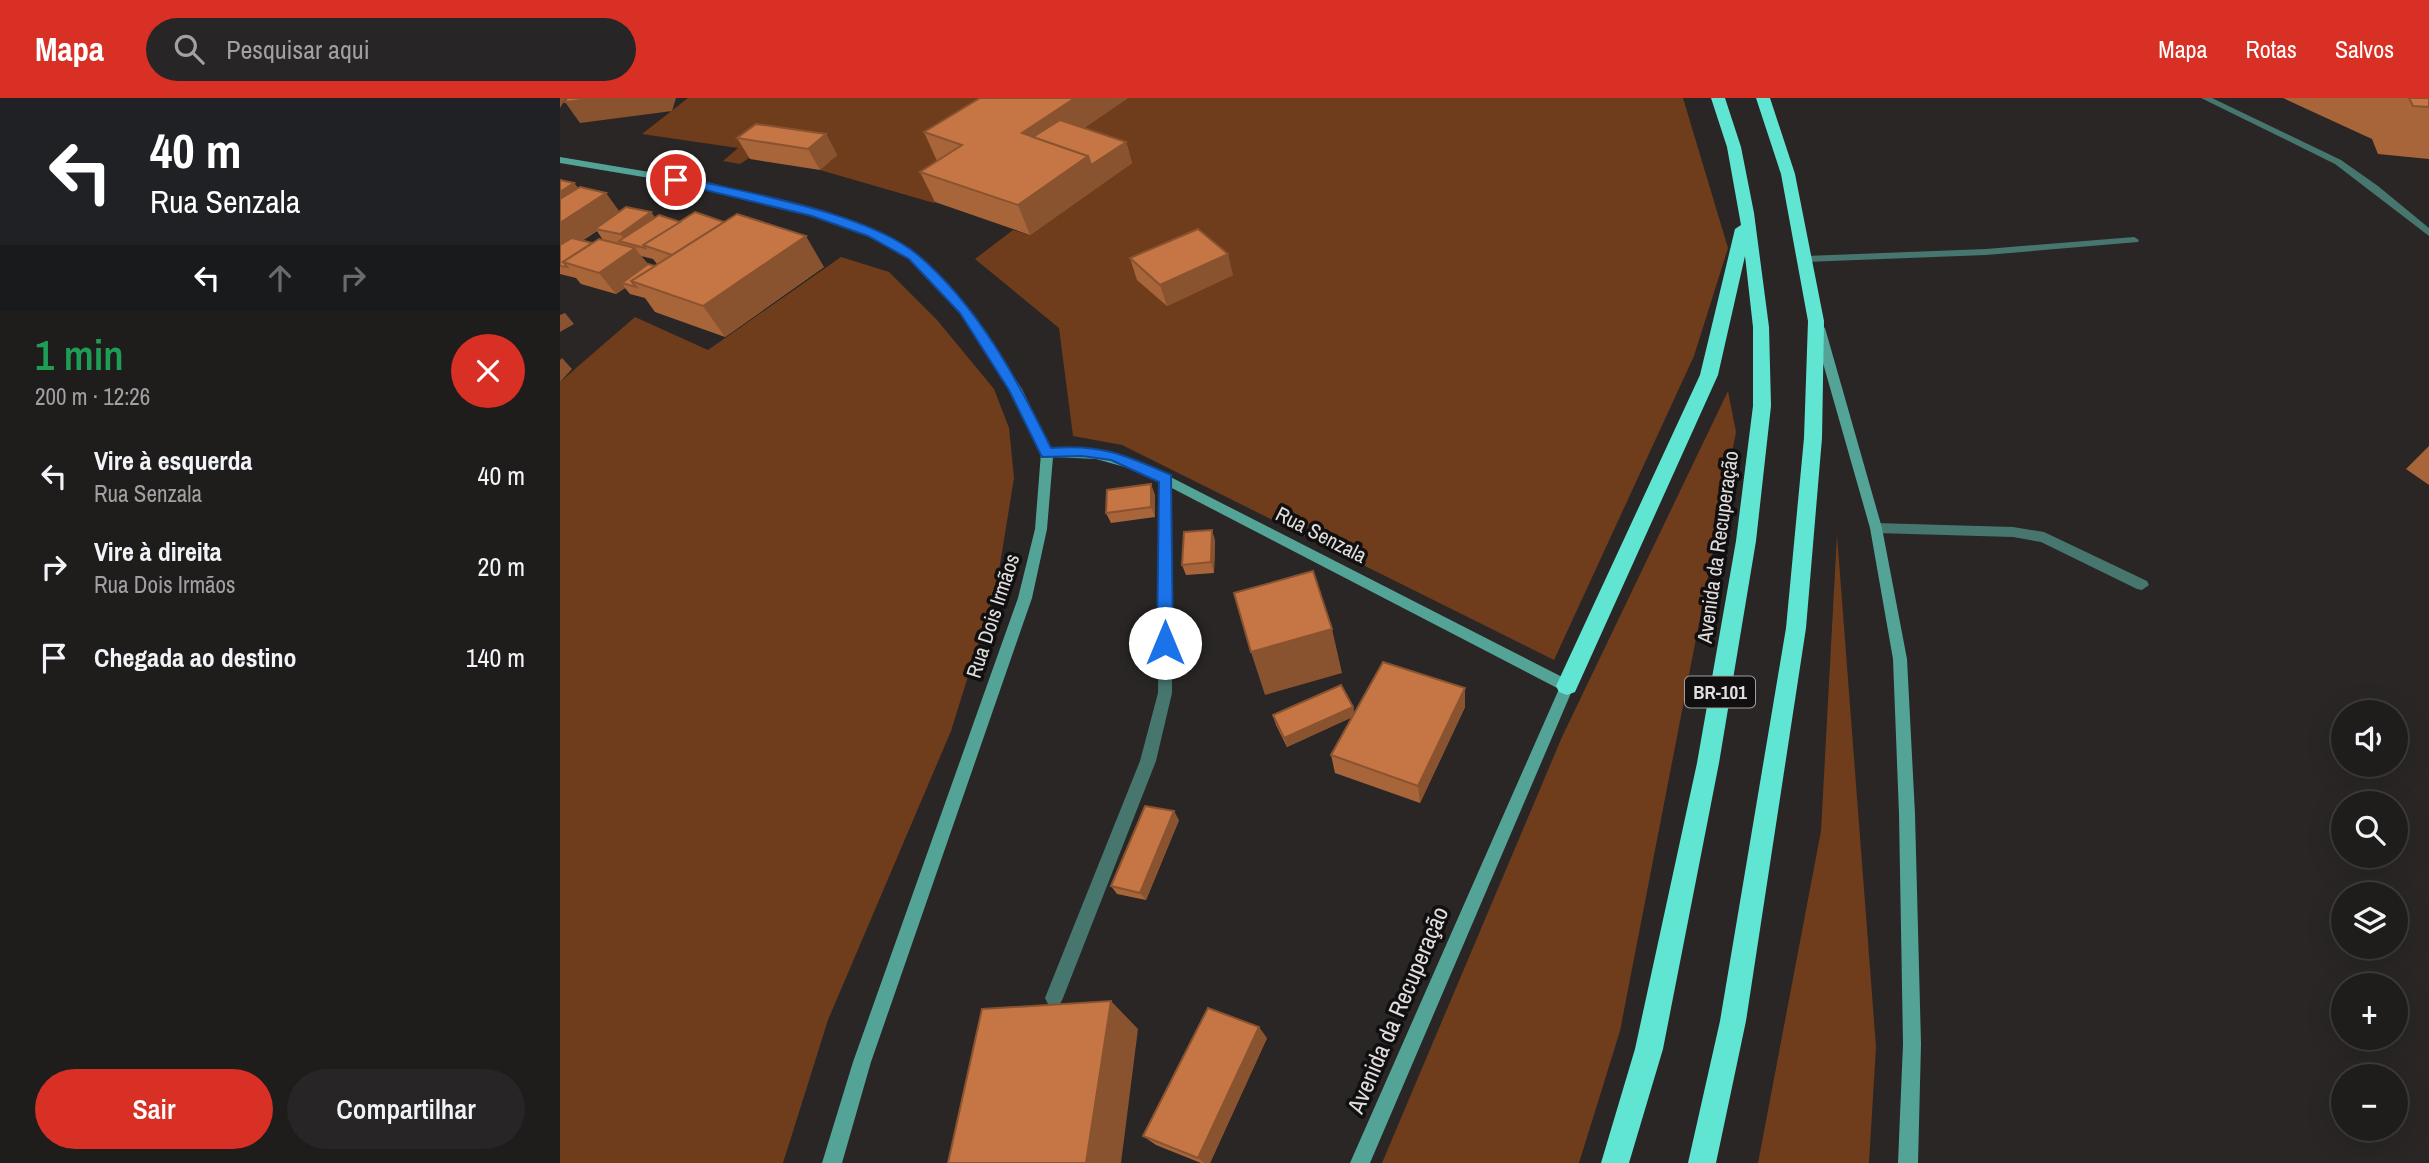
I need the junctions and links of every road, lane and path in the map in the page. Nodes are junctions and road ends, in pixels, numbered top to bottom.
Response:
1 (1718, 98) edge
2 (1763, 98) edge
3 (2205, 98) edge
4 (560, 160) edge
5 (1747, 213) junction
6 (2429, 233) edge
7 (2134, 240) dead end
8 (1805, 259) junction
9 (1816, 321) junction
10 (1047, 453) junction
11 (1166, 479) junction
12 (1876, 528) junction
13 (2142, 584) dead end
14 (1567, 686) junction
15 (1054, 998) dead end
16 (832, 1163) edge
17 (1360, 1163) edge
18 (1615, 1163) edge
19 (1702, 1163) edge
20 (1908, 1163) edge

1 - 5 highway, Avenida da Recuperação / BR-101
2 - 8 highway, BR-101
3 - 6 lane
4 - 10 main road
5 - 14 highway
5 - 18 highway, Avenida da Recuperação / BR-101
7 - 8 lane
8 - 9 highway, BR-101
9 - 12 main road
9 - 19 highway, BR-101
10 - 11 main road, Rua Senzala
10 - 16 main road, Rua Dois Irmãos
11 - 14 main road, Rua Senzala
11 - 15 lane
12 - 13 lane
12 - 20 main road
14 - 17 main road, Avenida da Recuperação

